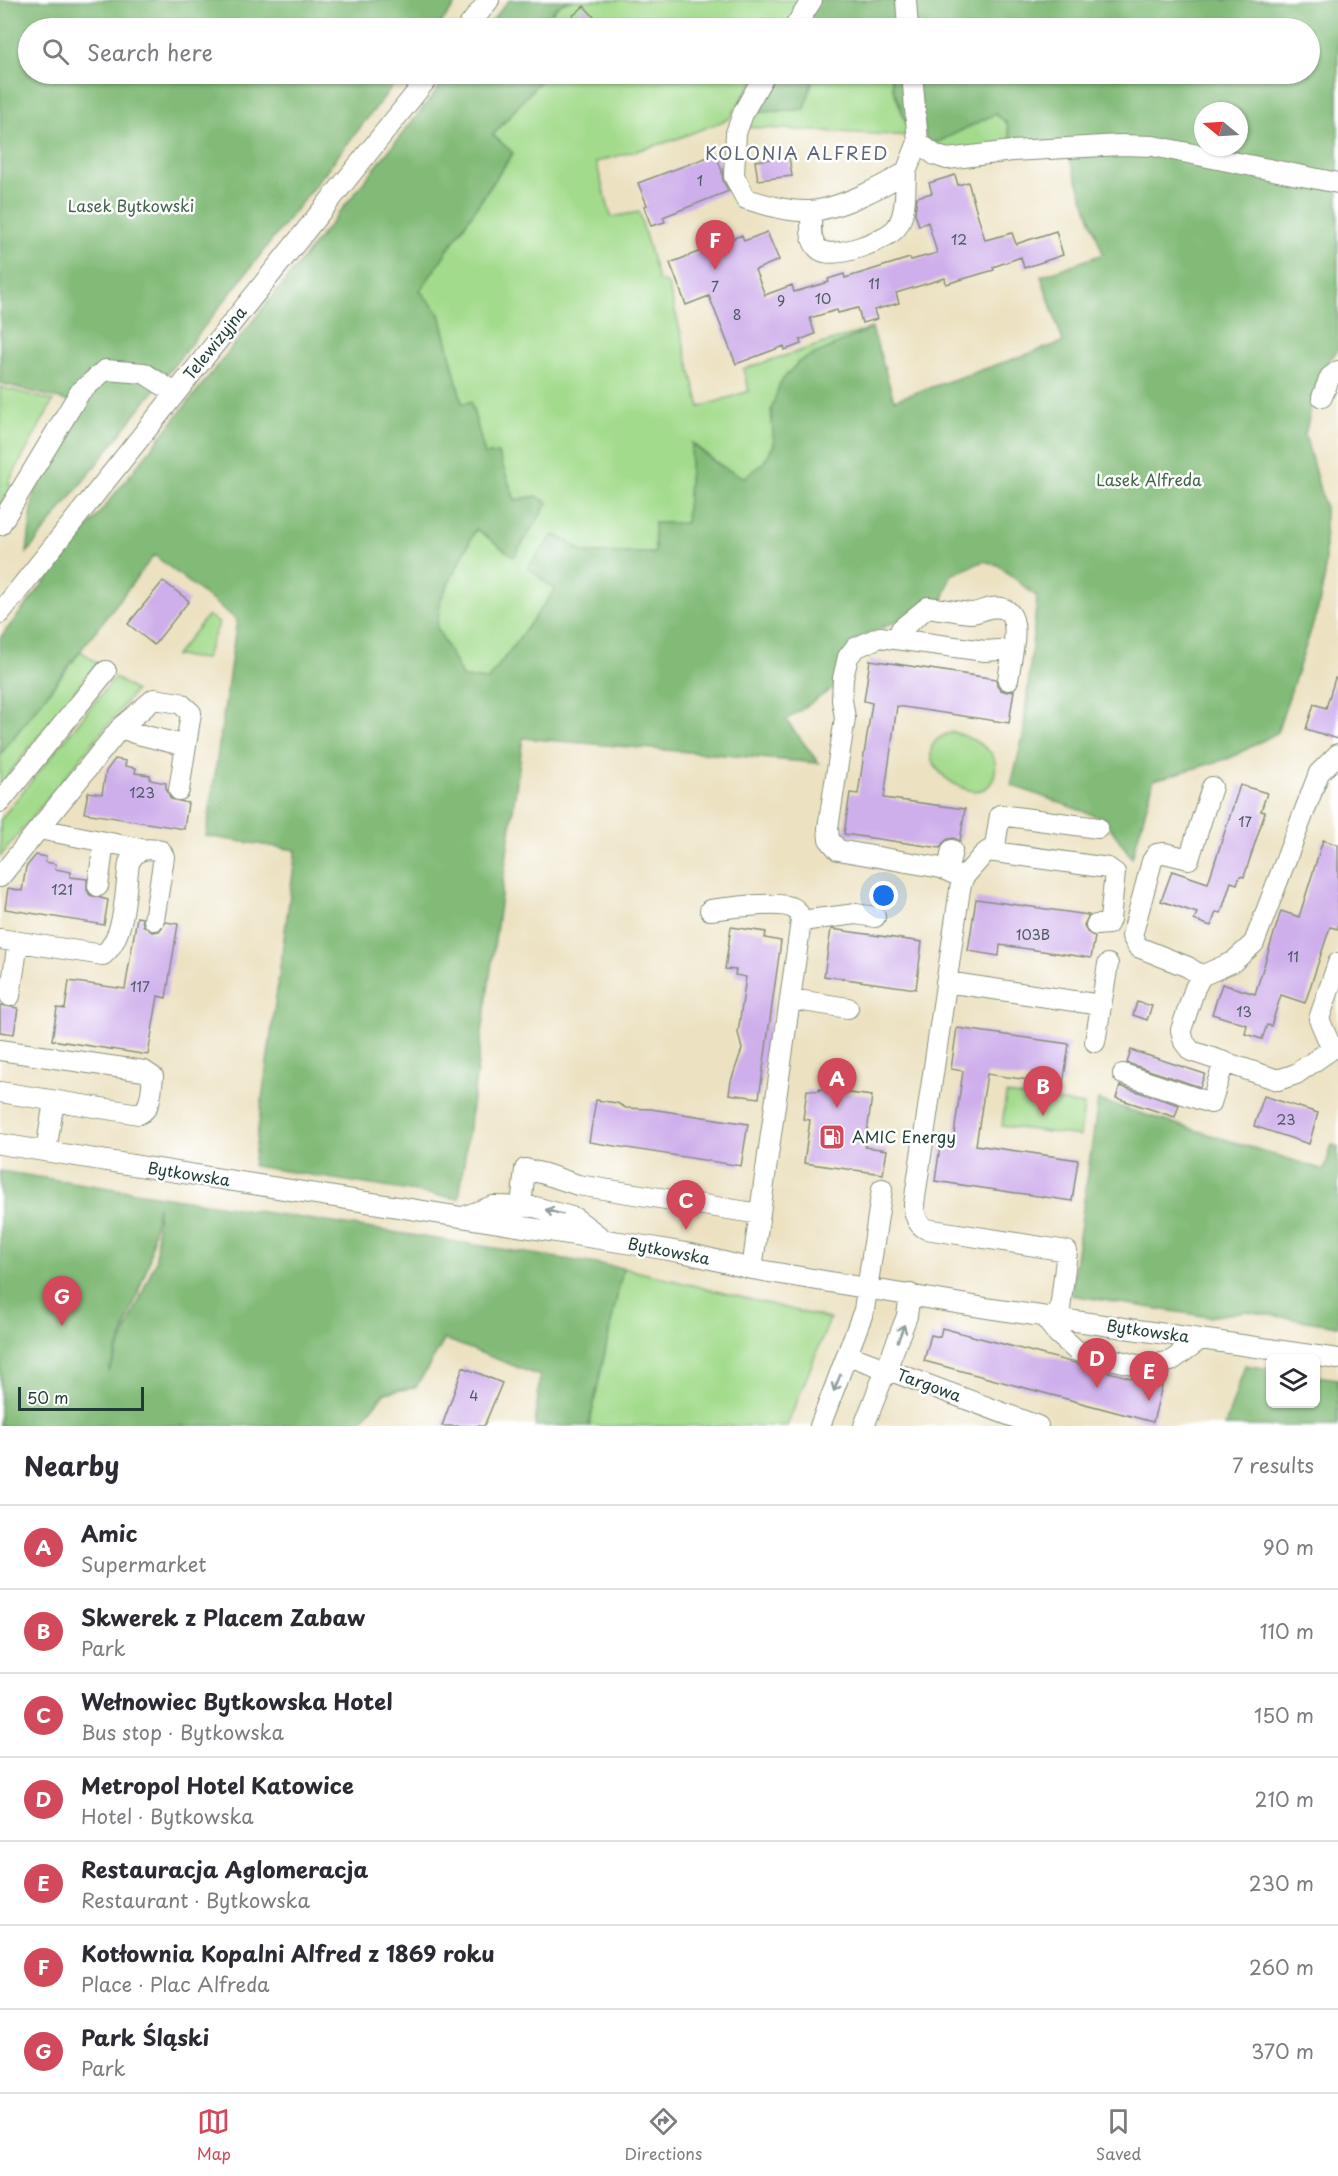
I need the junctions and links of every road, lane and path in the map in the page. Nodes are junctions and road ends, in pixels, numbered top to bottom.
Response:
1 (489, 0) edge
2 (812, 0) edge
3 (906, 0) edge
4 (475, 18) edge
5 (800, 18) edge
6 (907, 18) edge
7 (423, 84) edge
8 (759, 84) edge
9 (913, 84) edge
10 (918, 142) junction
11 (906, 172) junction
12 (1338, 183) edge
13 (812, 211) junction
14 (1338, 371) edge
15 (175, 393) junction
16 (1322, 397) dead end
17 (0, 525) edge
18 (0, 613) edge
19 (897, 639) junction
20 (1013, 649) junction
21 (106, 670) dead end
22 (1008, 680) dead end
23 (121, 728) junction
24 (186, 746) junction
25 (1338, 754) edge
26 (1212, 787) dead end
27 (179, 790) dead end
28 (0, 802) edge
29 (1098, 828) dead end
30 (39, 829) junction
31 (104, 842) junction
32 (141, 849) junction
33 (952, 850) dead end
34 (994, 852) junction
35 (955, 874) junction
36 (0, 877) edge
37 (98, 886) dead end
38 (710, 910) dead end
39 (875, 917) dead end
40 (154, 920) dead end
41 (801, 921) junction
42 (1096, 925) dead end
43 (9, 941) edge
44 (1338, 963) edge
45 (1108, 964) dead end
46 (1202, 976) junction
47 (946, 982) junction
48 (10, 996) dead end
49 (791, 999) junction
50 (1101, 1005) junction
51 (848, 1008) dead end
52 (1095, 1042) dead end
53 (1335, 1048) edge
54 (0, 1050) edge
55 (1224, 1062) junction
56 (1123, 1074) dead end
57 (0, 1092) edge
58 (54, 1101) junction
59 (0, 1144) edge
60 (46, 1151) junction
61 (882, 1189) dead end
62 (521, 1206) junction
63 (760, 1214) junction
64 (464, 1217) junction
65 (604, 1240) junction
66 (752, 1269) junction
67 (868, 1288) junction
68 (910, 1294) junction
69 (1051, 1317) junction
70 (1202, 1339) junction
71 (848, 1355) junction
72 (1338, 1359) edge
73 (887, 1370) junction
74 (820, 1426) edge
75 (864, 1426) edge
76 (1038, 1426) edge

1 - 4 street
2 - 5 street
3 - 6 street
7 - 15 street, Telewizyjna
8 - 13 street
9 - 10 street
10 - 11 street
10 - 12 street
11 - 13 street
11 - 13 street
14 - 16 street
15 - 17 street
15 - 18 street, Telewizyjna
19 - 20 street
19 - 20 street
19 - 35 street
20 - 22 street
21 - 28 street
23 - 24 street
23 - 24 street
23 - 30 street
24 - 27 street
25 - 46 street
26 - 46 street
29 - 34 street
30 - 31 street
30 - 36 street
31 - 32 street
31 - 37 street
32 - 40 street
32 - 43 street
33 - 35 street
34 - 35 street
34 - 42 street
35 - 47 street
38 - 41 street
39 - 41 street
41 - 49 street
43 - 48 street
44 - 53 street
45 - 50 street
46 - 55 street
47 - 50 street
47 - 69 street
49 - 51 street
49 - 63 street
50 - 52 street
53 - 55 street
54 - 58 street
55 - 56 street
57 - 58 street
58 - 60 street
59 - 60 street, Bytkowska
60 - 64 street, Bytkowska
61 - 67 street
62 - 63 street
62 - 64 street
65 -> 62 street
63 - 66 street
64 - 65 street, Bytkowska
65 - 66 street, Bytkowska
66 - 67 street, Bytkowska
67 - 68 street, Bytkowska
67 - 71 street
68 - 69 street, Bytkowska
73 -> 68 street, Targowa
69 - 70 street, Bytkowska
69 - 70 street
70 - 72 street, Bytkowska
71 - 73 street
71 -> 74 street
73 - 75 street, Targowa
73 - 76 street, Targowa

